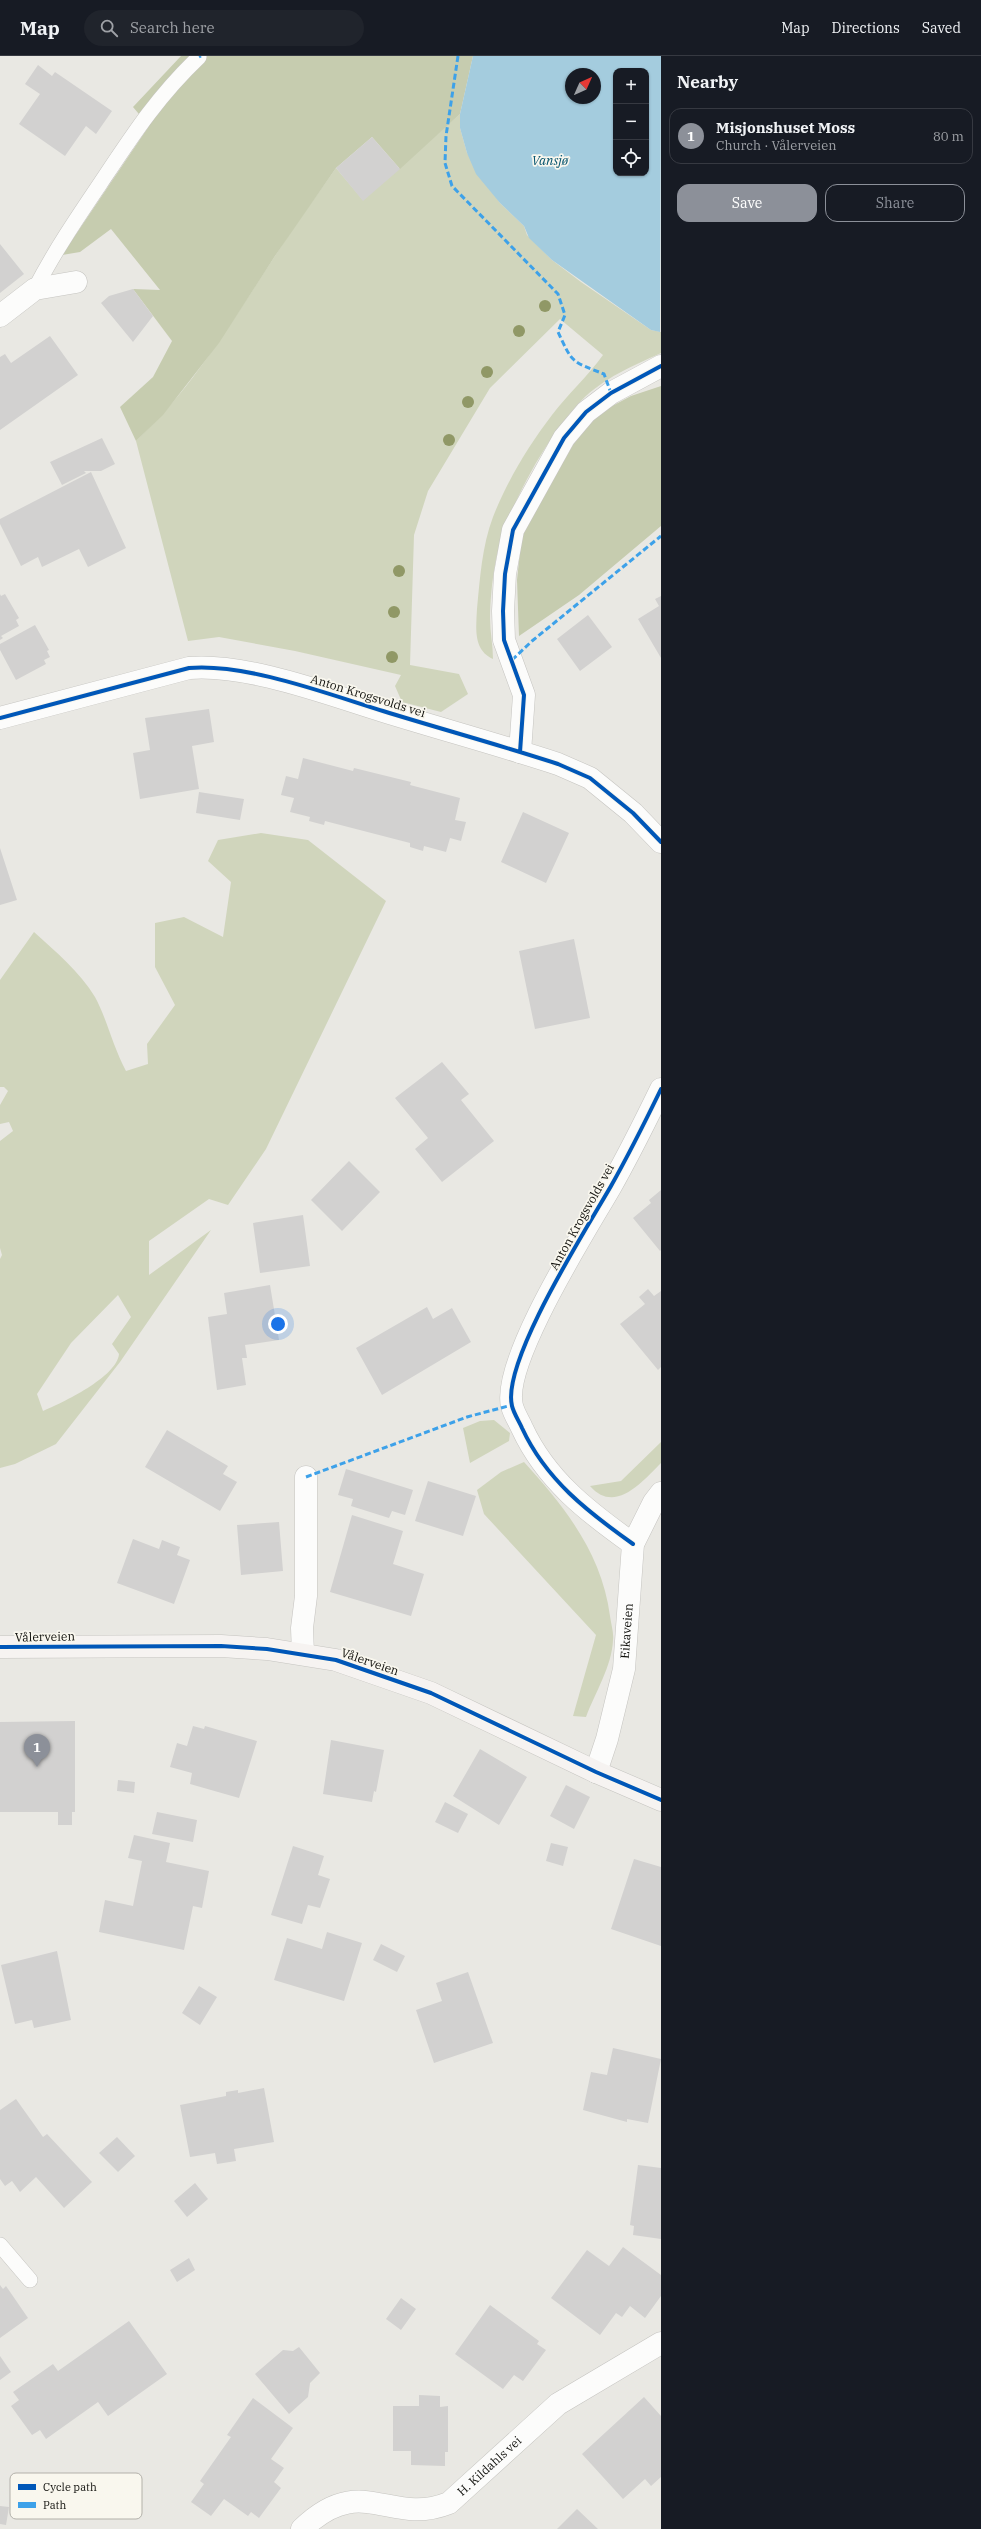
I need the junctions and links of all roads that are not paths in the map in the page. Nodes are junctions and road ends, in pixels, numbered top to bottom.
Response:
1 (199, 57) dead end
2 (76, 282) dead end
3 (35, 289) junction
4 (0, 316) edge
5 (661, 366) edge
6 (0, 718) edge
7 (520, 752) junction
8 (661, 842) edge
9 (661, 1089) edge
10 (306, 1476) dead end
11 (661, 1493) edge
12 (633, 1544) junction
13 (0, 1647) edge
14 (303, 1654) junction
15 (596, 1772) junction
16 (661, 1800) edge
17 (0, 2245) edge
18 (30, 2280) dead end
19 (661, 2343) edge
20 (302, 2529) edge

1 - 3 lane
2 - 3 street
3 - 4 street
5 - 7 street
6 - 7 street, Anton Krogsvolds vei
7 - 8 street, Anton Krogsvolds vei
9 - 12 street, Anton Krogsvolds vei
10 - 14 street
11 - 12 street, Eikaveien
12 - 15 street, Eikaveien
13 - 14 street, Vålerveien
14 - 15 street, Vålerveien
15 - 16 street, Vålerveien
17 - 18 lane
19 - 20 street, H. Kildahls vei

